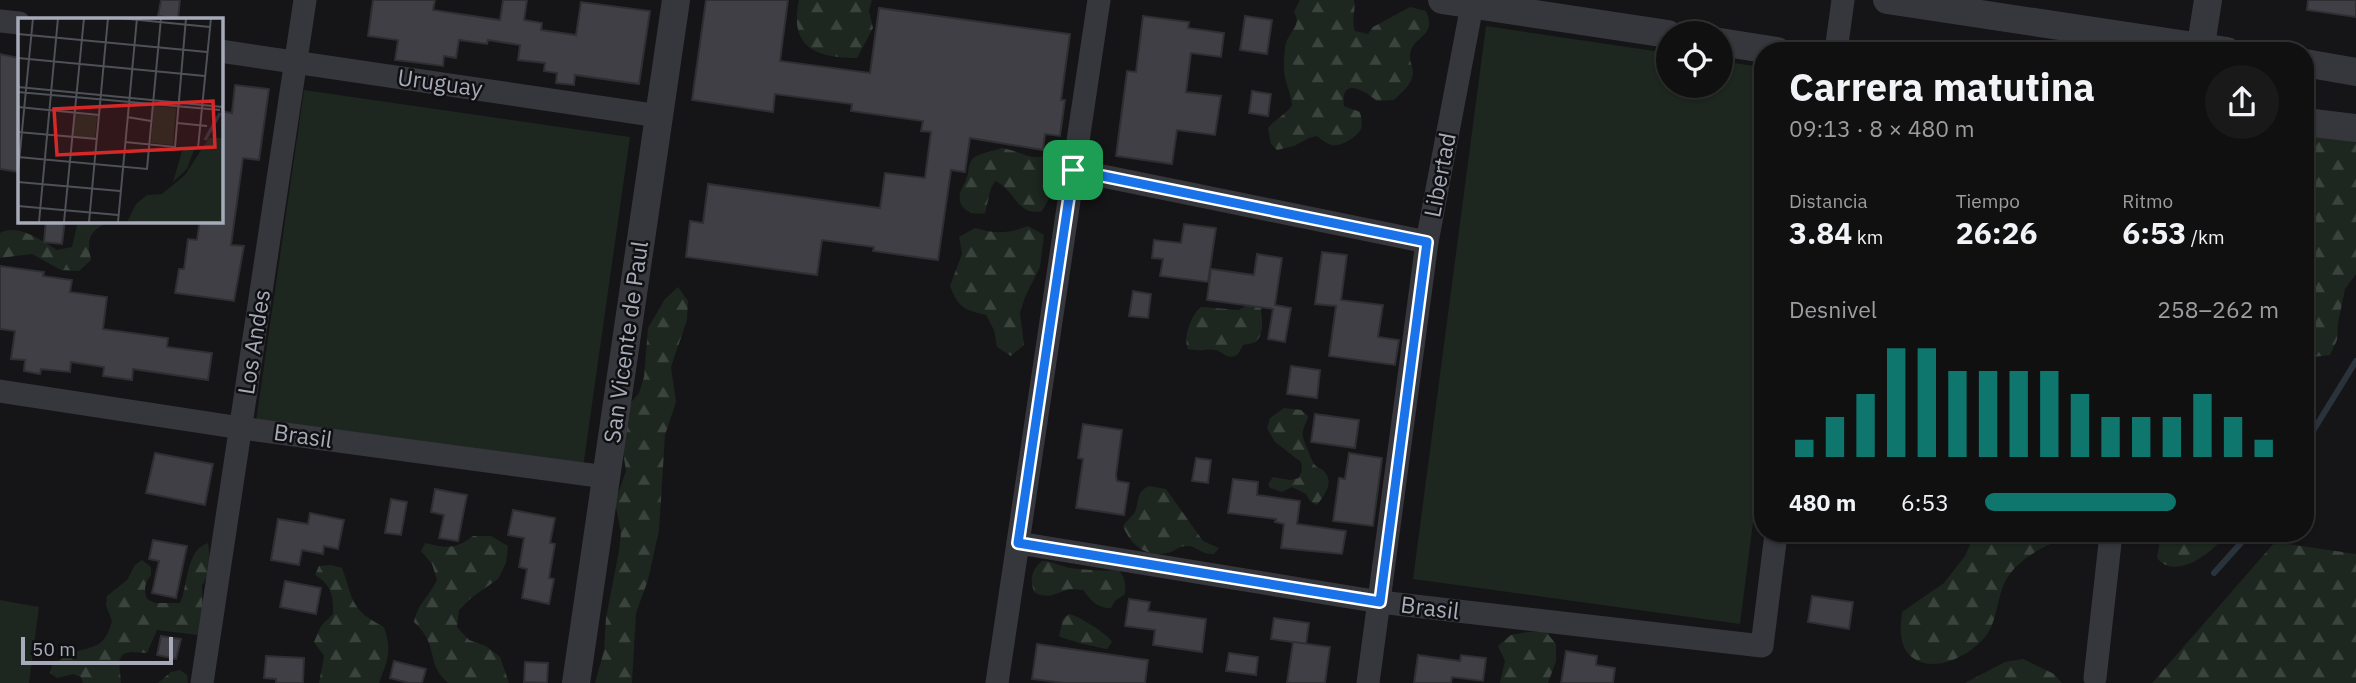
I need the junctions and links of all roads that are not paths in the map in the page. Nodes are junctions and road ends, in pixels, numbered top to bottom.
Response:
1 (305, 0) edge
2 (676, 0) edge
3 (1099, 0) edge
4 (1442, 0) edge
5 (1843, 0) edge
6 (1887, 0) edge
7 (2208, 0) edge
8 (1472, 2) edge
9 (0, 21) edge
10 (18, 23) edge
11 (1656, 32) edge
12 (1837, 42) edge
13 (2157, 42) edge
14 (2209, 42) edge
15 (1733, 44) edge
16 (1754, 47) edge
17 (222, 51) edge
18 (296, 62) junction
19 (2314, 65) edge
20 (2356, 72) edge
21 (659, 116) junction
22 (2314, 123) edge
23 (2356, 128) edge
24 (1073, 170) junction
25 (1427, 242) junction
26 (0, 391) edge
27 (241, 428) junction
28 (606, 477) junction
29 (1775, 542) edge
30 (2110, 542) edge
31 (1018, 543) junction
32 (1380, 602) junction
33 (2095, 678) dead end
34 (202, 683) edge
35 (576, 683) edge
36 (997, 683) edge
37 (1368, 683) edge

1 - 18 street, Los Andes
2 - 21 street, San Vicente de Paul
3 - 24 street
4 - 8 street
5 - 12 street
6 - 13 street
7 - 14 street
8 - 11 street
8 - 25 street, Libertad
9 - 10 street
15 - 16 street
17 - 18 street, Uruguay
18 - 21 street, Uruguay
18 - 27 street, Los Andes
19 - 20 street
21 - 28 street, San Vicente de Paul
22 - 23 street
24 - 25 street
24 - 31 street
25 - 32 street, Libertad
26 - 27 street, Brasil
27 - 28 street, Brasil
27 - 34 street, Los Andes
28 - 35 street, San Vicente de Paul
29 - 32 street, Brasil
30 - 33 street
31 - 32 street, Brasil
31 - 36 street
32 - 37 street, Libertad

